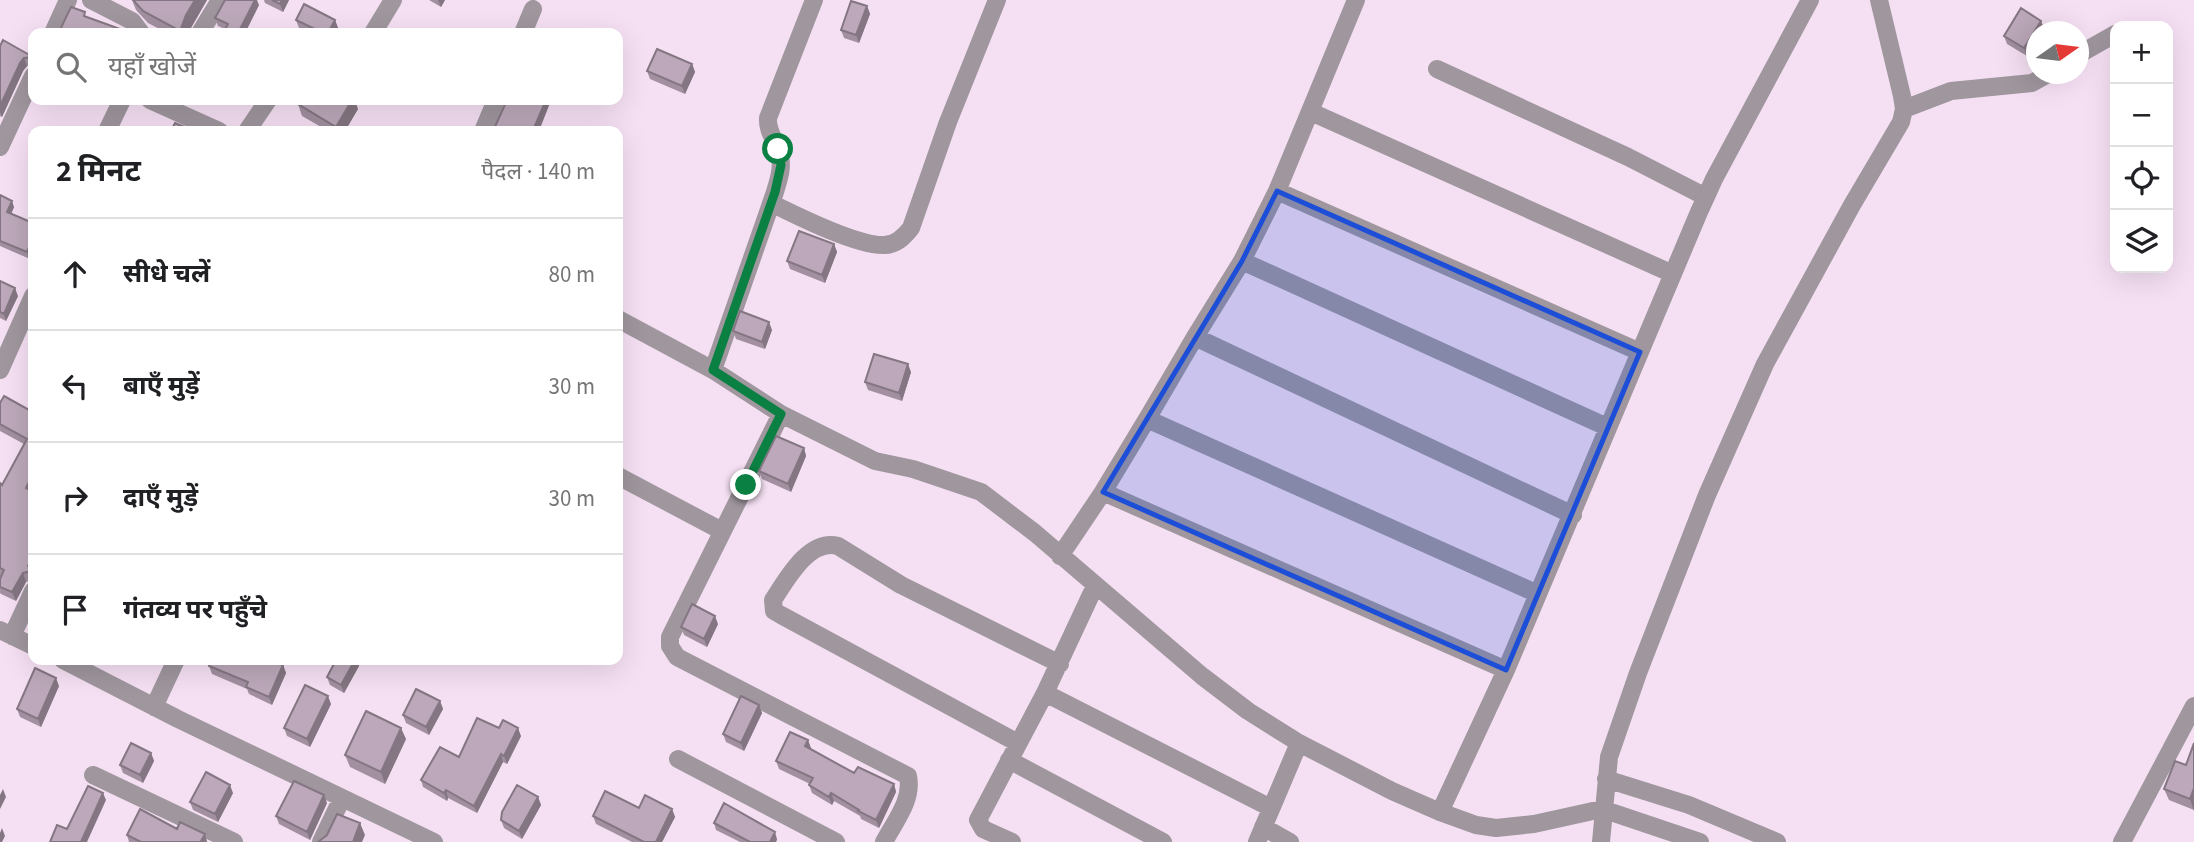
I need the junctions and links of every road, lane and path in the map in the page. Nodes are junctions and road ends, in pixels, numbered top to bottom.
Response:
1 (68, 0) edge
2 (91, 0) edge
3 (220, 0) edge
4 (393, 0) edge
5 (814, 0) edge
6 (997, 0) edge
7 (1356, 0) edge
8 (1810, 0) edge
9 (1879, 0) edge
10 (113, 4) edge
11 (533, 9) dead end
12 (55, 28) edge
13 (138, 28) edge
14 (203, 28) edge
15 (376, 28) edge
16 (525, 28) edge
17 (2110, 37) edge
18 (2089, 49) edge
19 (1437, 69) dead end
20 (2026, 84) edge
21 (28, 87) edge
22 (120, 105) edge
23 (161, 105) edge
24 (265, 105) edge
25 (494, 105) edge
26 (1904, 109) junction
27 (1311, 112) junction
28 (109, 126) edge
29 (208, 126) edge
30 (250, 126) edge
31 (486, 126) edge
32 (0, 147) edge
33 (1277, 191) junction
34 (1706, 197) junction
35 (771, 203) junction
36 (1242, 261) junction
37 (1673, 274) junction
38 (28, 307) edge
39 (623, 324) edge
40 (1195, 337) junction
41 (1640, 352) junction
42 (0, 370) edge
43 (713, 370) junction
44 (781, 414) junction
45 (1147, 419) junction
46 (1607, 427) junction
47 (623, 479) edge
48 (1103, 492) junction
49 (1573, 515) junction
50 (722, 531) junction
51 (1060, 556) junction
52 (1095, 586) junction
53 (1538, 593) junction
54 (28, 599) edge
55 (6, 633) edge
56 (28, 644) edge
57 (1060, 664) junction
58 (73, 665) edge
59 (174, 665) edge
60 (1506, 670) junction
61 (1045, 693) junction
62 (2194, 706) edge
63 (154, 707) junction
64 (1018, 743) junction
65 (1299, 743) junction
66 (678, 759) dead end
67 (1009, 760) junction
68 (93, 775) dead end
69 (1606, 779) junction
70 (342, 798) junction
71 (1271, 808) junction
72 (1602, 808) junction
73 (1440, 812) junction
74 (1260, 835) edge
75 (1499, 835) edge
76 (234, 842) edge
77 (321, 842) edge
78 (434, 842) edge
79 (836, 842) edge
80 (884, 842) edge
81 (1012, 842) edge
82 (1163, 842) edge
83 (1290, 842) edge
84 (1601, 842) edge
85 (1700, 842) edge
86 (1777, 842) edge
87 (2122, 842) edge

1 - 12 street
2 - 10 street
3 - 14 street
4 - 15 street
5 - 35 street
6 - 35 street
7 - 27 street
8 - 34 street
9 - 26 street
10 - 13 street
11 - 16 street
17 - 18 street
19 - 34 street
20 - 26 street
21 - 32 street
22 - 28 street
23 - 29 street
24 - 30 street
25 - 31 street
26 - 69 street
27 - 33 street
27 - 37 street
33 - 36 street
33 - 41 street
34 - 37 street
35 - 43 street
36 - 40 street
36 - 46 street
37 - 41 street
38 - 42 street
39 - 43 street
40 - 45 street
40 - 49 street
41 - 46 street
43 - 44 street
44 - 50 street
44 - 51 street
45 - 48 street
45 - 53 street
46 - 49 street
47 - 50 street
48 - 51 street
48 - 60 street
49 - 53 street
50 - 80 street
51 - 52 street
52 - 57 street
52 - 65 street
53 - 60 street
54 - 55 street
55 - 56 street
57 - 61 street
57 - 64 street
58 - 63 street
59 - 63 street
60 - 73 street
61 - 64 street
61 - 71 street
62 - 87 street
63 - 70 street
64 - 67 street
65 - 71 street
65 - 73 street
66 - 79 street
67 - 81 street
67 - 82 street
68 - 76 street
69 - 72 street
69 - 86 street
70 - 77 street
70 - 78 street
71 - 74 street
72 - 75 street
72 - 84 street
72 - 85 street
73 - 75 street
74 - 83 street

